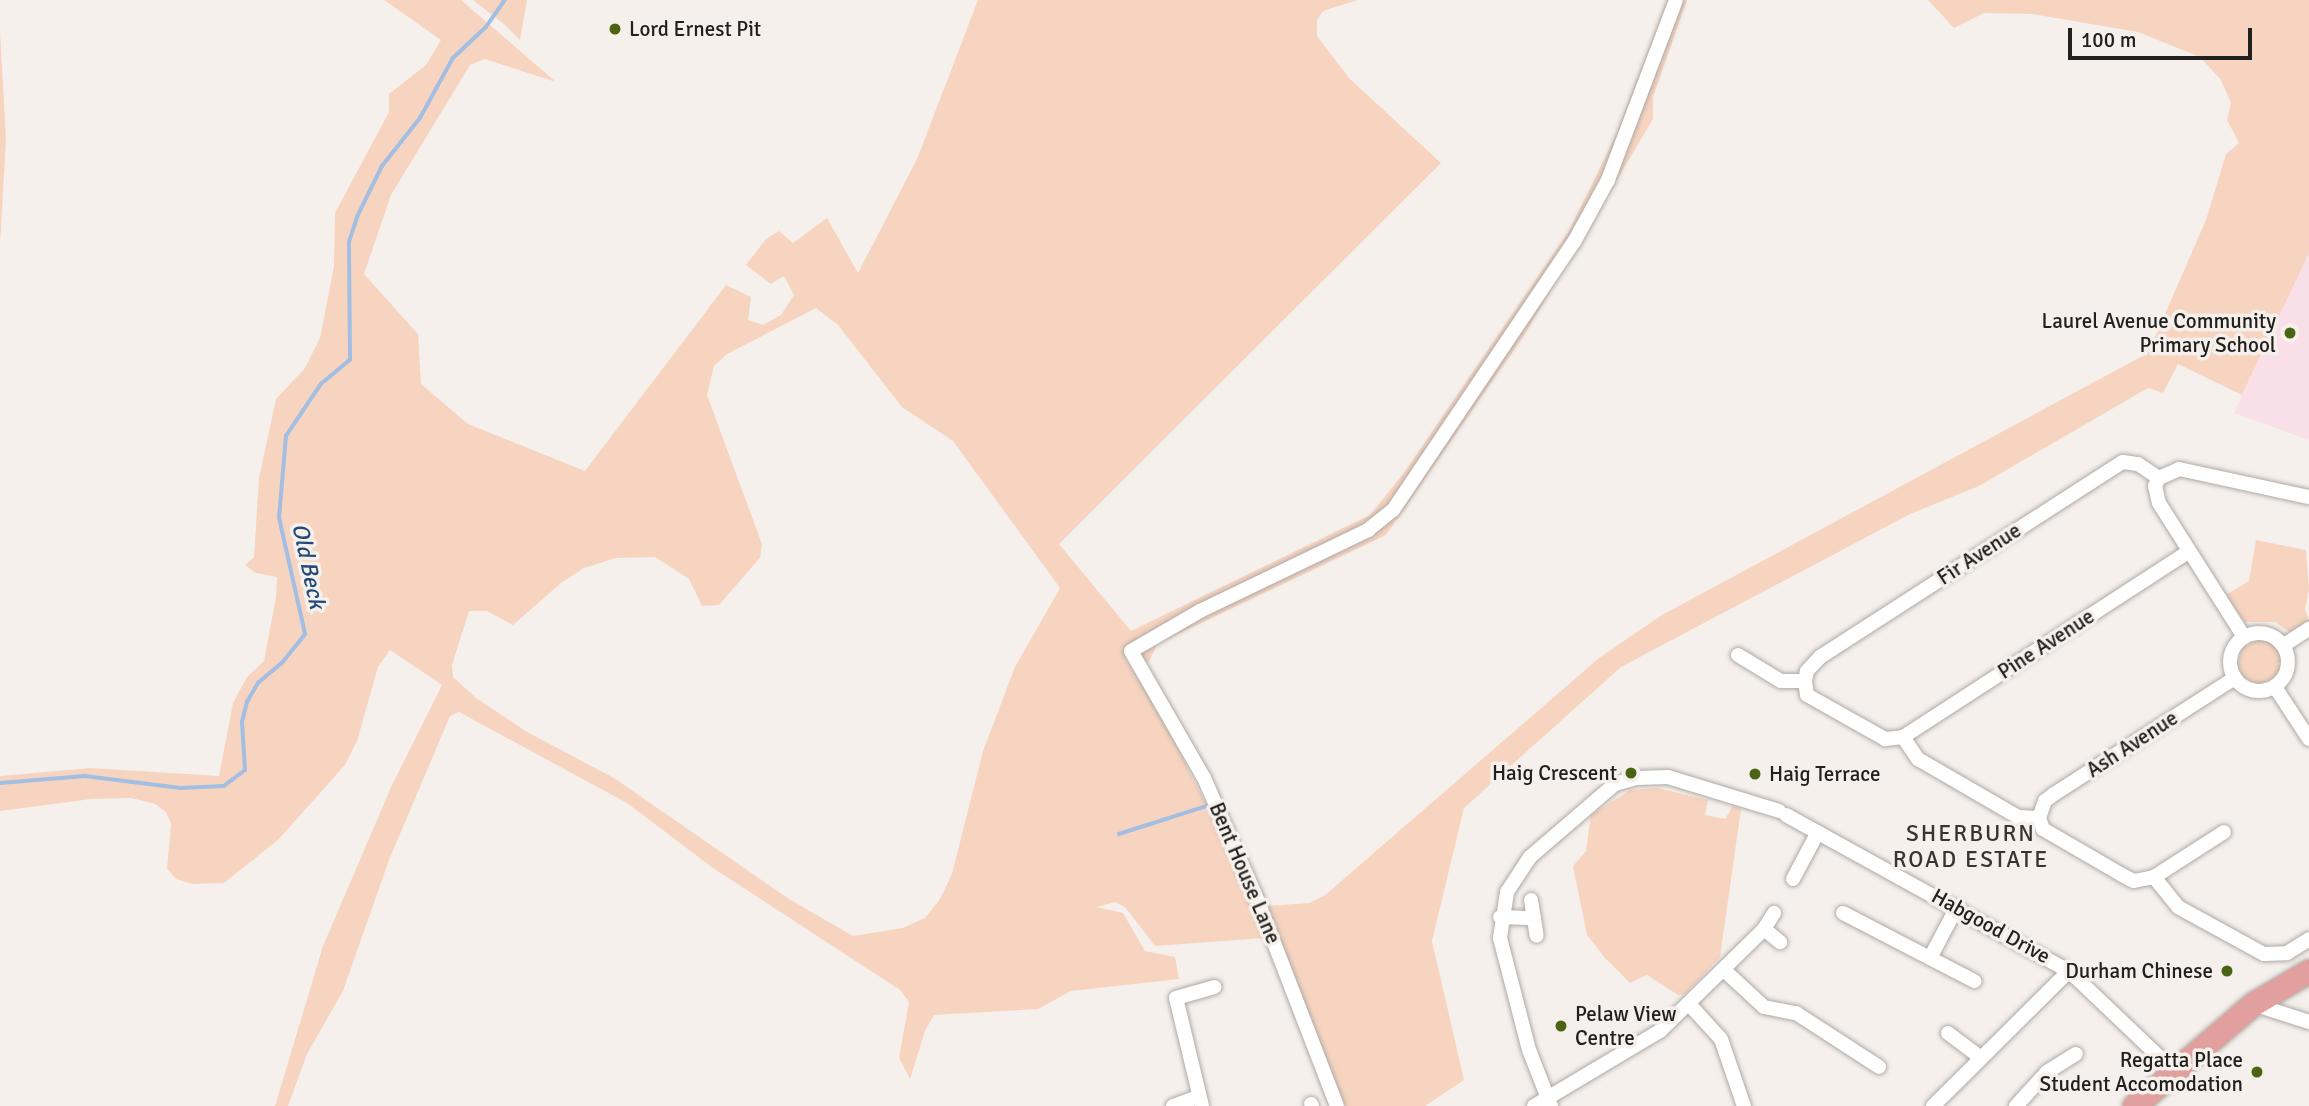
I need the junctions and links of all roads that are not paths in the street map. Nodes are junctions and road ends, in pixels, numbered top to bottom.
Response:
1 (1676, 0) edge
2 (2162, 475) junction
3 (2309, 496) edge
4 (2189, 551) junction
5 (2309, 629) edge
6 (2244, 637) junction
7 (2284, 645) junction
8 (1738, 655) dead end
9 (2235, 678) junction
10 (1804, 681) junction
11 (2275, 687) junction
12 (1903, 737) junction
13 (2309, 738) edge
14 (2039, 818) junction
15 (1818, 832) junction
16 (2224, 832) dead end
17 (2154, 877) junction
18 (1793, 879) dead end
19 (1531, 900) dead end
20 (1957, 907) junction
21 (1501, 911) junction
22 (1774, 913) dead end
23 (1843, 913) dead end
24 (1534, 918) junction
25 (1764, 929) junction
26 (1537, 936) dead end
27 (2309, 939) edge
28 (1780, 942) dead end
29 (1930, 958) junction
30 (1724, 970) junction
31 (2069, 971) junction
32 (2309, 971) edge
33 (1974, 981) dead end
34 (1214, 987) dead end
35 (1689, 1004) junction
36 (2253, 1004) junction
37 (2309, 1022) edge
38 (1948, 1033) dead end
39 (2076, 1054) dead end
40 (1981, 1058) junction
41 (1879, 1067) dead end
42 (2173, 1070) junction
43 (1200, 1102) edge
44 (1544, 1104) edge
45 (1173, 1106) edge
46 (1337, 1106) edge
47 (1744, 1106) edge
48 (1933, 1106) edge
49 (2016, 1106) edge
50 (2134, 1106) edge

1 - 46 street, Bent House Lane
2 - 3 street
2 - 4 street
2 - 10 street, Fir Avenue
4 - 6 street
4 - 12 street, Pine Avenue
5 - 7 street
6 - 7 street
6 - 9 street
7 - 11 street
8 - 10 street
9 - 11 street
9 - 14 street, Ash Avenue
10 - 12 street
11 - 13 street
12 - 14 street
14 - 17 street
15 - 18 street
15 - 20 street, Habgood Drive
15 - 21 street, Habgood Drive
16 - 17 street
17 - 27 street
19 - 24 street
20 - 29 street
20 - 31 street, Habgood Drive
21 - 24 street
21 - 44 street
22 - 25 street
23 - 29 street
24 - 26 street
25 - 28 street
25 - 30 street
29 - 33 street
30 - 35 street
30 - 41 street
31 - 40 street
31 - 42 street, Habgood Drive
32 - 36 main road
34 - 43 street
35 - 44 street
35 - 47 street
36 - 37 street
36 - 42 main road
38 - 40 street
39 - 49 street
40 - 48 street
42 - 50 main road
43 - 45 street

